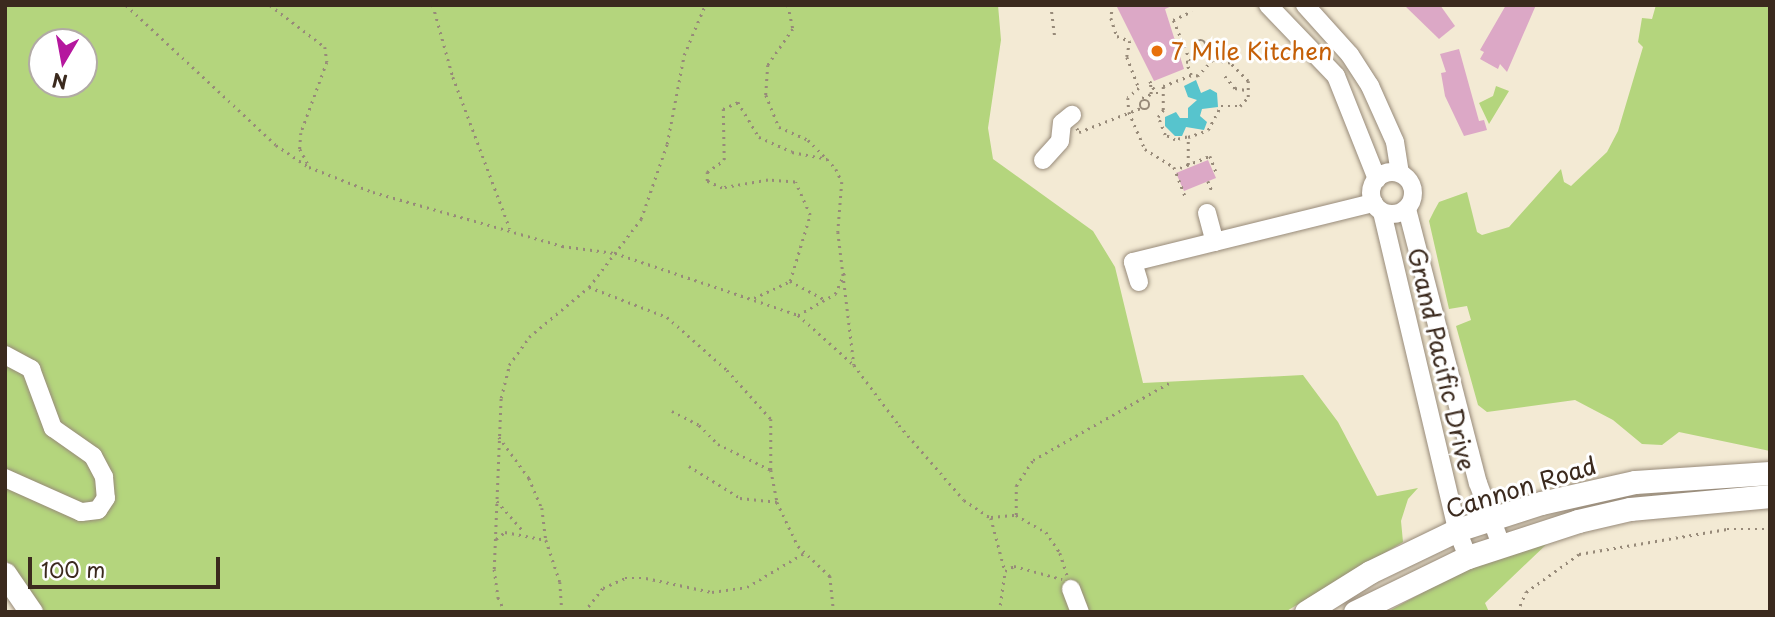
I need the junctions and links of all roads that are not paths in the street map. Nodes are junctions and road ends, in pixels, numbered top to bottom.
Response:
1 (1268, 5) edge
2 (1305, 5) edge
3 (1368, 82) junction
4 (1345, 94) junction
5 (1074, 120) road end
6 (1043, 160) dead end
7 (1400, 173) junction
8 (1377, 179) junction
9 (1378, 207) junction
10 (1407, 209) junction
11 (1207, 213) dead end
12 (1215, 242) junction
13 (1139, 282) dead end
14 (1438, 322) junction
15 (1411, 329) junction
16 (5, 355) edge
17 (1770, 473) edge
18 (5, 478) edge
19 (1770, 496) edge
20 (1491, 519) junction
21 (1457, 530) junction
22 (1501, 545) junction
23 (1468, 557) junction
24 (5, 574) edge
25 (1071, 589) road end
26 (31, 612) edge
27 (1080, 612) edge
28 (1306, 612) edge
29 (1355, 612) edge

1 - 4 street
2 - 3 street
3 - 4 street
3 - 7 street
4 - 8 street
5 - 6 street
7 - 8 street
7 - 10 street
8 - 9 street
9 - 10 street
9 - 12 street
9 - 15 street, Grand Pacific Drive
10 - 14 street, Grand Pacific Drive
11 - 12 street
12 - 13 street
14 - 15 street
14 - 20 street, Grand Pacific Drive
15 - 21 street, Grand Pacific Drive
16 - 18 street
17 - 20 main road, Cannon Road
19 - 22 main road, Cannon Road
20 - 21 main road, Cannon Road
20 - 22 street, Grand Pacific Drive
21 - 23 street, Grand Pacific Drive
21 - 28 main road, Cannon Road
22 - 23 main road, Cannon Road
23 - 29 main road, Cannon Road
24 - 26 main road
25 - 27 street

